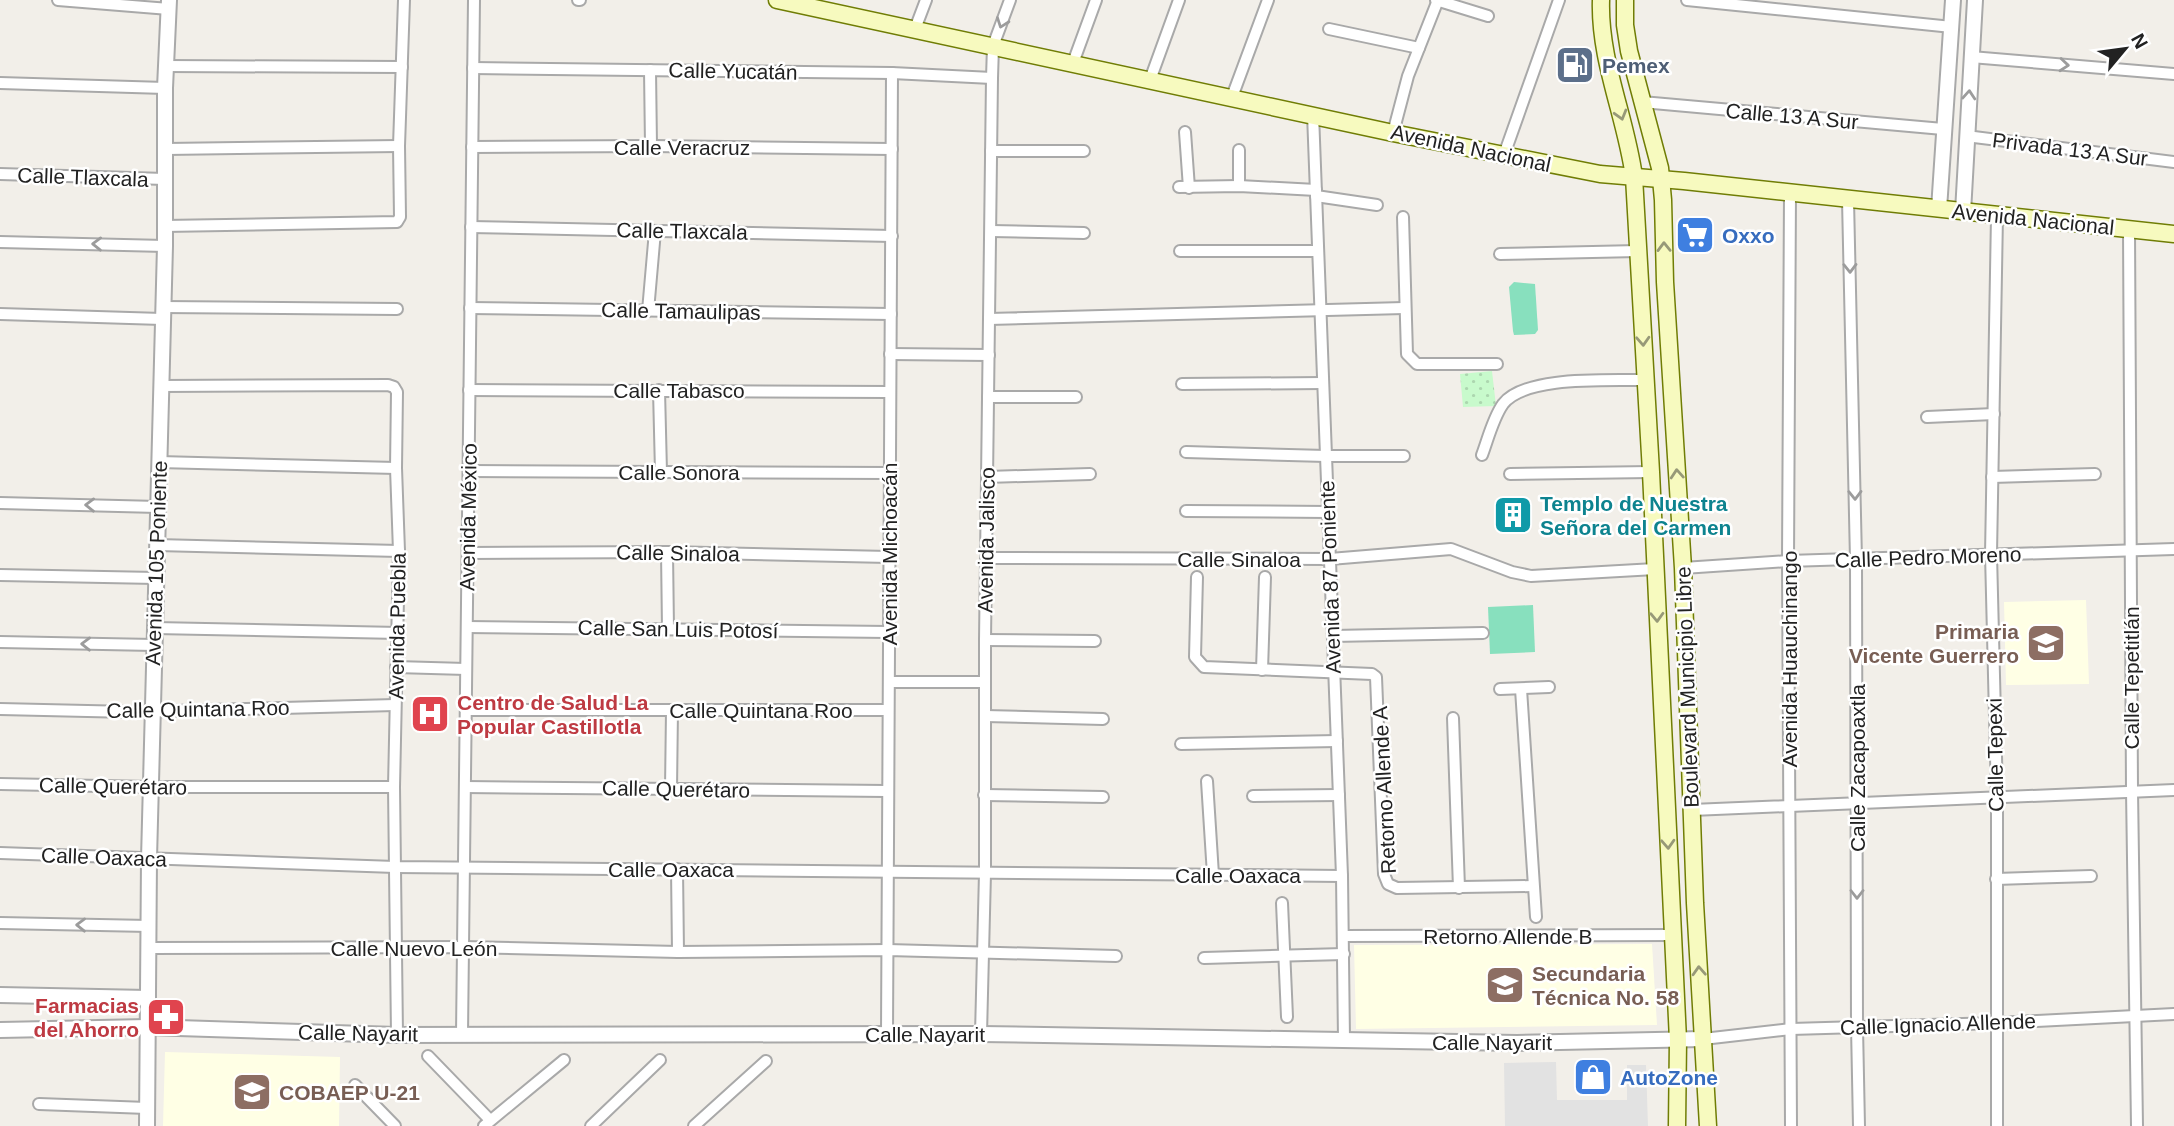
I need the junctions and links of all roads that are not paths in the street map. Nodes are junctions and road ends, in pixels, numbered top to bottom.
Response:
1 (58, 0) edge
2 (404, 0) edge
3 (474, 0) edge
4 (777, 0) edge
5 (926, 0) edge
6 (1010, 0) edge
7 (1096, 0) edge
8 (1179, 0) edge
9 (1268, 0) edge
10 (1437, 0) edge
11 (1559, 0) edge
12 (1601, 0) edge
13 (1625, 0) edge
14 (1687, 0) edge
15 (1953, 0) edge
16 (1975, 0) edge
17 (169, 4) edge
18 (840, 6) edge
19 (1488, 16) dead end
20 (1952, 27) junction
21 (915, 29) junction
22 (1329, 29) dead end
23 (993, 46) junction
24 (1419, 48) junction
25 (1971, 57) junction
26 (1073, 63) junction
27 (166, 66) junction
28 (402, 67) junction
29 (473, 68) junction
30 (650, 69) junction
31 (892, 74) junction
32 (2174, 74) edge
33 (992, 78) junction
34 (1150, 80) junction
35 (0, 83) edge
36 (165, 88) junction
37 (1232, 97) junction
38 (1642, 102) junction
39 (1313, 114) junction
40 (1943, 129) junction
41 (1185, 132) dead end
42 (1393, 133) junction
43 (1966, 136) junction
44 (399, 146) junction
45 (651, 146) junction
46 (472, 147) junction
47 (166, 149) junction
48 (892, 149) junction
49 (991, 150) junction
50 (1239, 150) dead end
51 (1084, 151) dead end
52 (1504, 155) junction
53 (2174, 162) edge
54 (0, 174) edge
55 (1634, 177) junction
56 (165, 179) junction
57 (1662, 179) junction
58 (1239, 186) junction
59 (1316, 193) junction
60 (1790, 193) junction
61 (1849, 200) junction
62 (1377, 205) dead end
63 (1939, 209) junction
64 (1963, 212) junction
65 (1997, 216) junction
66 (1403, 217) dead end
67 (164, 226) junction
68 (471, 227) junction
69 (2129, 229) junction
70 (655, 231) junction
71 (991, 231) junction
72 (1084, 233) dead end
73 (2174, 234) edge
74 (892, 236) junction
75 (0, 242) edge
76 (165, 246) junction
77 (1180, 251) dead end
78 (1318, 251) junction
79 (1639, 251) junction
80 (1500, 254) dead end
81 (1404, 308) junction
82 (397, 309) dead end
83 (470, 309) junction
84 (648, 311) junction
85 (1320, 312) junction
86 (162, 313) junction
87 (0, 314) edge
88 (891, 314) junction
89 (989, 319) junction
90 (890, 354) junction
91 (989, 355) junction
92 (1497, 364) dead end
93 (1646, 380) junction
94 (1323, 383) junction
95 (1182, 384) dead end
96 (161, 386) junction
97 (470, 390) junction
98 (659, 390) junction
99 (889, 392) junction
100 (988, 397) junction
101 (1076, 397) dead end
102 (1994, 414) junction
103 (1927, 417) dead end
104 (1186, 452) dead end
105 (1482, 454) dead end
106 (1325, 456) junction
107 (1404, 456) dead end
108 (159, 462) junction
109 (396, 468) junction
110 (469, 471) junction
111 (661, 472) junction
112 (890, 472) junction
113 (1651, 472) junction
114 (1090, 474) dead end
115 (1510, 474) dead end
116 (2095, 474) dead end
117 (987, 477) junction
118 (1992, 477) junction
119 (0, 503) edge
120 (158, 507) junction
121 (1186, 511) dead end
122 (1328, 512) junction
123 (157, 545) junction
124 (2174, 549) edge
125 (2131, 550) junction
126 (399, 551) junction
127 (667, 552) junction
128 (468, 553) junction
129 (1991, 554) junction
130 (889, 557) junction
131 (986, 558) junction
132 (1330, 559) junction
133 (1856, 560) junction
134 (1788, 561) junction
135 (1683, 568) junction
136 (1655, 569) junction
137 (0, 575) edge
138 (1197, 577) dead end
139 (1265, 577) dead end
140 (156, 578) junction
141 (467, 627) junction
142 (155, 628) junction
143 (668, 629) junction
144 (888, 632) junction
145 (1483, 632) dead end
146 (399, 633) junction
147 (1333, 636) junction
148 (985, 640) junction
149 (1095, 641) dead end
150 (0, 642) edge
151 (154, 645) junction
152 (396, 667) junction
153 (466, 670) junction
154 (1262, 670) junction
155 (1334, 673) junction
156 (889, 682) junction
157 (985, 682) junction
158 (1549, 687) dead end
159 (1521, 689) junction
160 (1500, 690) dead end
161 (395, 705) junction
162 (0, 709) edge
163 (466, 710) junction
164 (672, 710) junction
165 (888, 710) junction
166 (153, 711) junction
167 (985, 716) junction
168 (1453, 718) dead end
169 (1103, 719) dead end
170 (1337, 741) junction
171 (1181, 744) dead end
172 (1207, 781) dead end
173 (0, 784) edge
174 (152, 787) junction
175 (394, 787) junction
176 (465, 787) junction
177 (671, 789) junction
178 (2174, 790) edge
179 (887, 791) junction
180 (2132, 791) junction
181 (984, 795) junction
182 (1339, 795) junction
183 (1253, 796) dead end
184 (1103, 797) dead end
185 (1997, 797) junction
186 (1857, 803) junction
187 (1790, 806) junction
188 (1692, 810) junction
189 (0, 853) edge
190 (149, 859) junction
191 (395, 867) junction
192 (464, 868) junction
193 (677, 869) junction
194 (888, 871) junction
195 (985, 873) junction
196 (1213, 875) junction
197 (1342, 876) junction
198 (2091, 876) dead end
199 (1996, 878) junction
200 (1533, 886) junction
201 (1459, 888) junction
202 (1282, 904) dead end
203 (1536, 917) dead end
204 (0, 923) edge
205 (149, 926) junction
206 (1672, 935) junction
207 (1343, 936) junction
208 (396, 947) junction
209 (463, 947) junction
210 (149, 948) junction
211 (888, 950) junction
212 (678, 951) junction
213 (982, 951) junction
214 (1344, 954) junction
215 (1116, 956) dead end
216 (1284, 957) junction
217 (1204, 958) dead end
218 (0, 995) edge
219 (148, 998) junction
220 (2174, 1014) edge
221 (2136, 1016) junction
222 (1287, 1017) dead end
223 (1997, 1023) junction
224 (147, 1027) junction
225 (1857, 1027) junction
226 (1791, 1029) junction
227 (0, 1030) edge
228 (462, 1034) junction
229 (887, 1034) junction
230 (981, 1034) junction
231 (397, 1035) junction
232 (1703, 1039) junction
233 (1344, 1040) junction
234 (1678, 1040) junction
235 (428, 1056) dead end
236 (564, 1060) dead end
237 (660, 1060) dead end
238 (766, 1061) dead end
239 (355, 1085) dead end
240 (39, 1104) dead end
241 (147, 1108) junction
242 (487, 1123) edge
243 (147, 1126) edge
244 (395, 1126) edge
245 (590, 1126) edge
246 (694, 1126) edge
247 (1677, 1126) edge
248 (1708, 1126) edge
249 (1791, 1126) edge
250 (1859, 1126) edge
251 (1997, 1126) edge
252 (2137, 1126) edge

1 - 17 street
2 - 28 street
3 - 29 street, Avenida México
4 - 18 main road, Avenida Nacional
5 - 21 street
6 -> 23 street, Avenida Jalisco
7 - 26 street
8 - 34 street
9 - 37 street
10 - 19 street
10 - 24 street
11 - 52 street
12 -> 55 main road, Boulevard Municipio Libre
13 - 38 main road, Boulevard Municipio Libre
14 - 20 street
15 - 20 street
16 - 25 street
17 - 27 street, Avenida 105 Poniente
18 - 21 main road, Avenida Nacional
20 - 40 street
21 - 23 main road, Avenida Nacional
22 - 24 street
23 - 26 main road, Avenida Nacional
23 - 33 street, Avenida Jalisco
24 - 42 street
25 -> 32 street
43 -> 25 street
26 - 34 main road, Avenida Nacional
27 - 28 street
27 - 36 street, Avenida 105 Poniente
28 - 44 street
29 - 30 street, Calle Yucatán
29 - 46 street, Avenida México
30 - 31 street, Calle Yucatán
30 - 45 street
31 - 33 street, Calle Yucatán
31 - 48 street, Avenida Michoacán
33 - 49 street, Avenida Jalisco
34 - 37 main road, Avenida Nacional
35 - 36 street
36 - 47 street, Avenida 105 Poniente
37 - 39 main road, Avenida Nacional
38 - 40 street, Calle 13 A Sur
38 - 57 main road, Boulevard Municipio Libre
39 - 42 main road, Avenida Nacional
39 - 59 street, Avenida 87 Poniente
40 - 63 street
41 - 58 street
42 - 52 main road, Avenida Nacional
43 - 53 street, Privada 13 A Sur
43 - 64 street
44 - 47 street
44 - 67 street
45 - 46 street, Calle Veracruz
45 - 48 street, Calle Veracruz
46 - 68 street, Avenida México
47 - 56 street, Avenida 105 Poniente
48 - 74 street, Avenida Michoacán
49 - 51 street
49 - 71 street, Avenida Jalisco
50 - 58 street
52 - 55 main road, Avenida Nacional
54 - 56 street, Calle Tlaxcala
55 - 57 main road, Avenida Nacional
55 - 79 main road, Boulevard Municipio Libre
56 - 67 street, Avenida 105 Poniente
57 - 60 main road, Avenida Nacional
135 -> 57 main road, Boulevard Municipio Libre
58 - 59 street
59 - 62 street
59 - 78 street, Avenida 87 Poniente
60 - 61 main road, Avenida Nacional
60 - 134 street, Avenida Huauchinango
61 - 63 main road, Avenida Nacional
61 -> 133 street, Calle Zacapoaxtla
63 - 64 main road, Avenida Nacional
64 - 65 main road, Avenida Nacional
65 - 69 main road, Avenida Nacional
65 - 102 street, Calle Tepexi
66 - 81 street
67 - 76 street, Avenida 105 Poniente
68 - 70 street, Calle Tlaxcala
68 - 83 street, Avenida México
69 - 73 main road, Avenida Nacional
69 - 125 street, Calle Tepetitlán
70 - 74 street, Calle Tlaxcala
70 - 84 street
71 - 72 street
71 - 89 street, Avenida Jalisco
74 - 88 street, Avenida Michoacán
76 -> 75 street
76 - 86 street, Avenida 105 Poniente
77 - 78 street
78 - 85 street, Avenida 87 Poniente
79 - 80 street
79 -> 93 main road, Boulevard Municipio Libre
81 - 85 street
81 - 92 street
82 - 86 street
83 - 84 street, Calle Tamaulipas
83 - 97 street, Avenida México
84 - 88 street, Calle Tamaulipas
85 - 89 street
85 - 94 street, Avenida 87 Poniente
86 - 87 street
86 - 96 street, Avenida 105 Poniente
88 - 90 street, Avenida Michoacán
89 - 91 street, Avenida Jalisco
90 - 91 street
90 - 99 street, Avenida Michoacán
91 - 100 street, Avenida Jalisco
93 - 105 street
93 - 113 main road, Boulevard Municipio Libre
94 - 95 street
94 - 106 street, Avenida 87 Poniente
96 - 108 street, Avenida 105 Poniente
96 - 109 street, Avenida Puebla
97 - 98 street, Calle Tabasco
97 - 110 street, Avenida México
98 - 99 street, Calle Tabasco
98 - 111 street
99 - 112 street, Avenida Michoacán
100 - 101 street
100 - 117 street, Avenida Jalisco
102 - 103 street
102 - 118 street, Calle Tepexi
104 - 106 street
106 - 107 street
106 - 122 street, Avenida 87 Poniente
108 - 109 street
108 - 120 street, Avenida 105 Poniente
109 - 126 street, Avenida Puebla
110 - 111 street, Calle Sonora
110 - 128 street, Avenida México
111 - 112 street, Calle Sonora
112 - 130 street, Avenida Michoacán
113 - 115 street
113 - 136 main road, Boulevard Municipio Libre
114 - 117 street
116 - 118 street
117 - 131 street, Avenida Jalisco
118 - 129 street, Calle Tepexi
120 -> 119 street
120 - 123 street, Avenida 105 Poniente
121 - 122 street
122 - 132 street, Avenida 87 Poniente
123 - 126 street
123 - 140 street, Avenida 105 Poniente
124 - 125 street, Calle Pedro Moreno
125 - 129 street, Calle Pedro Moreno
125 - 180 street, Calle Tepetitlán
126 - 146 street, Avenida Puebla
127 - 128 street, Calle Sinaloa
127 - 130 street, Calle Sinaloa
127 - 143 street
128 - 141 street, Avenida México
129 - 133 street, Calle Pedro Moreno
129 - 185 street, Calle Tepexi
130 - 144 street, Avenida Michoacán
131 - 132 street, Calle Sinaloa
131 - 148 street, Avenida Jalisco
132 - 136 street, Calle Sinaloa
132 - 147 street, Avenida 87 Poniente
133 - 134 street, Calle Pedro Moreno
133 - 186 street, Calle Zacapoaxtla
134 - 135 street, Calle Pedro Moreno
134 - 187 street, Avenida Huauchinango
135 - 188 main road, Boulevard Municipio Libre
136 -> 206 main road, Boulevard Municipio Libre
137 - 140 street
138 - 154 street
139 - 154 street
140 - 142 street, Avenida 105 Poniente
141 - 143 street, Calle San Luis Potosí
141 - 153 street, Avenida México
142 - 146 street
142 - 151 street, Avenida 105 Poniente
143 - 144 street, Calle San Luis Potosí
144 - 156 street, Avenida Michoacán
145 - 147 street
146 - 152 street, Avenida Puebla
147 - 155 street, Avenida 87 Poniente
148 - 149 street
148 - 157 street, Avenida Jalisco
151 -> 150 street
151 - 166 street, Avenida 105 Poniente
152 - 153 street
152 - 161 street, Avenida Puebla
153 - 163 street, Avenida México
154 - 155 street
155 - 170 street, Avenida 87 Poniente
155 - 201 street, Retorno Allende A
156 - 157 street
156 - 165 street, Avenida Michoacán
157 - 167 street, Avenida Jalisco
158 - 159 street
159 - 160 street
159 - 200 street
161 - 166 street, Calle Quintana Roo
161 - 175 street, Avenida Puebla
162 - 166 street, Calle Quintana Roo
163 - 164 street, Calle Quintana Roo
163 - 176 street, Avenida México
164 - 165 street, Calle Quintana Roo
164 - 177 street
165 - 179 street, Avenida Michoacán
166 - 174 street, Avenida 105 Poniente
167 - 169 street
167 - 181 street, Avenida Jalisco
168 - 201 street
170 - 171 street
170 - 182 street, Avenida 87 Poniente
172 - 196 street
173 - 174 street, Calle Querétaro
174 - 175 street, Calle Querétaro
174 - 190 street, Avenida 105 Poniente
175 - 191 street, Avenida Puebla
176 - 177 street, Calle Querétaro
176 - 192 street, Avenida México
177 - 179 street, Calle Querétaro
178 - 180 street
179 - 194 street, Avenida Michoacán
180 - 185 street
180 - 221 street, Calle Tepetitlán
181 - 184 street
181 - 195 street, Avenida Jalisco
182 - 183 street
182 - 197 street, Avenida 87 Poniente
185 - 186 street
185 - 199 street, Calle Tepexi
186 - 187 street
186 -> 225 street, Calle Zacapoaxtla
187 - 188 street
187 - 226 street, Avenida Huauchinango
232 -> 188 main road, Boulevard Municipio Libre
189 - 190 street, Calle Oaxaca
190 - 191 street, Calle Oaxaca
190 - 205 street, Avenida 105 Poniente
191 - 192 street, Calle Oaxaca
191 - 208 street, Avenida Puebla
192 - 193 street, Calle Oaxaca
192 - 209 street, Avenida México
193 - 194 street, Calle Oaxaca
193 - 212 street
194 - 195 street, Calle Oaxaca
194 - 211 street, Avenida Michoacán
195 - 196 street, Calle Oaxaca
195 - 213 street, Avenida Jalisco
196 - 197 street, Calle Oaxaca
197 - 207 street, Avenida 87 Poniente
198 - 199 street
199 - 223 street, Calle Tepexi
200 - 201 street, Retorno Allende A
200 - 203 street
202 - 216 street
205 -> 204 street
205 - 210 street, Avenida 105 Poniente
206 - 207 street, Retorno Allende B
206 - 234 main road, Boulevard Municipio Libre
207 - 214 street, Avenida 87 Poniente
208 - 209 street, Calle Nuevo León
208 - 210 street, Calle Nuevo León
208 - 231 street, Avenida Puebla
209 - 212 street, Calle Nuevo León
209 - 228 street, Avenida México
210 - 219 street, Avenida 105 Poniente
211 - 212 street, Calle Nuevo León
211 - 213 street, Calle Nuevo León
211 - 229 street, Avenida Michoacán
213 - 215 street, Calle Nuevo León
213 - 230 street, Avenida Jalisco
214 - 216 street
214 - 233 street, Avenida 87 Poniente
216 - 217 street
216 - 222 street
218 - 219 street
219 - 224 street, Avenida 105 Poniente
220 - 221 street, Calle Ignacio Allende
221 - 223 street, Calle Ignacio Allende
221 - 252 street, Calle Tepetitlán
223 - 225 street, Calle Ignacio Allende
223 - 251 street, Calle Tepexi
224 - 227 street, Calle Nayarit
224 - 231 street, Calle Nayarit
224 - 241 street, Avenida 105 Poniente
225 - 226 street, Calle Ignacio Allende
225 - 250 street, Calle Zacapoaxtla
226 - 232 street, Calle Ignacio Allende
226 - 249 street, Avenida Huauchinango
228 - 229 street, Calle Nayarit
228 - 231 street, Calle Nayarit
229 - 230 street, Calle Nayarit
230 - 233 street, Calle Nayarit
232 - 234 street, Calle Nayarit
232 - 248 main road, Boulevard Municipio Libre
233 - 234 street, Calle Nayarit
234 - 247 main road, Boulevard Municipio Libre
235 - 242 street
236 - 242 street
237 - 245 street
238 - 246 street
239 - 244 street
240 - 241 street
241 - 243 street, Avenida 105 Poniente

